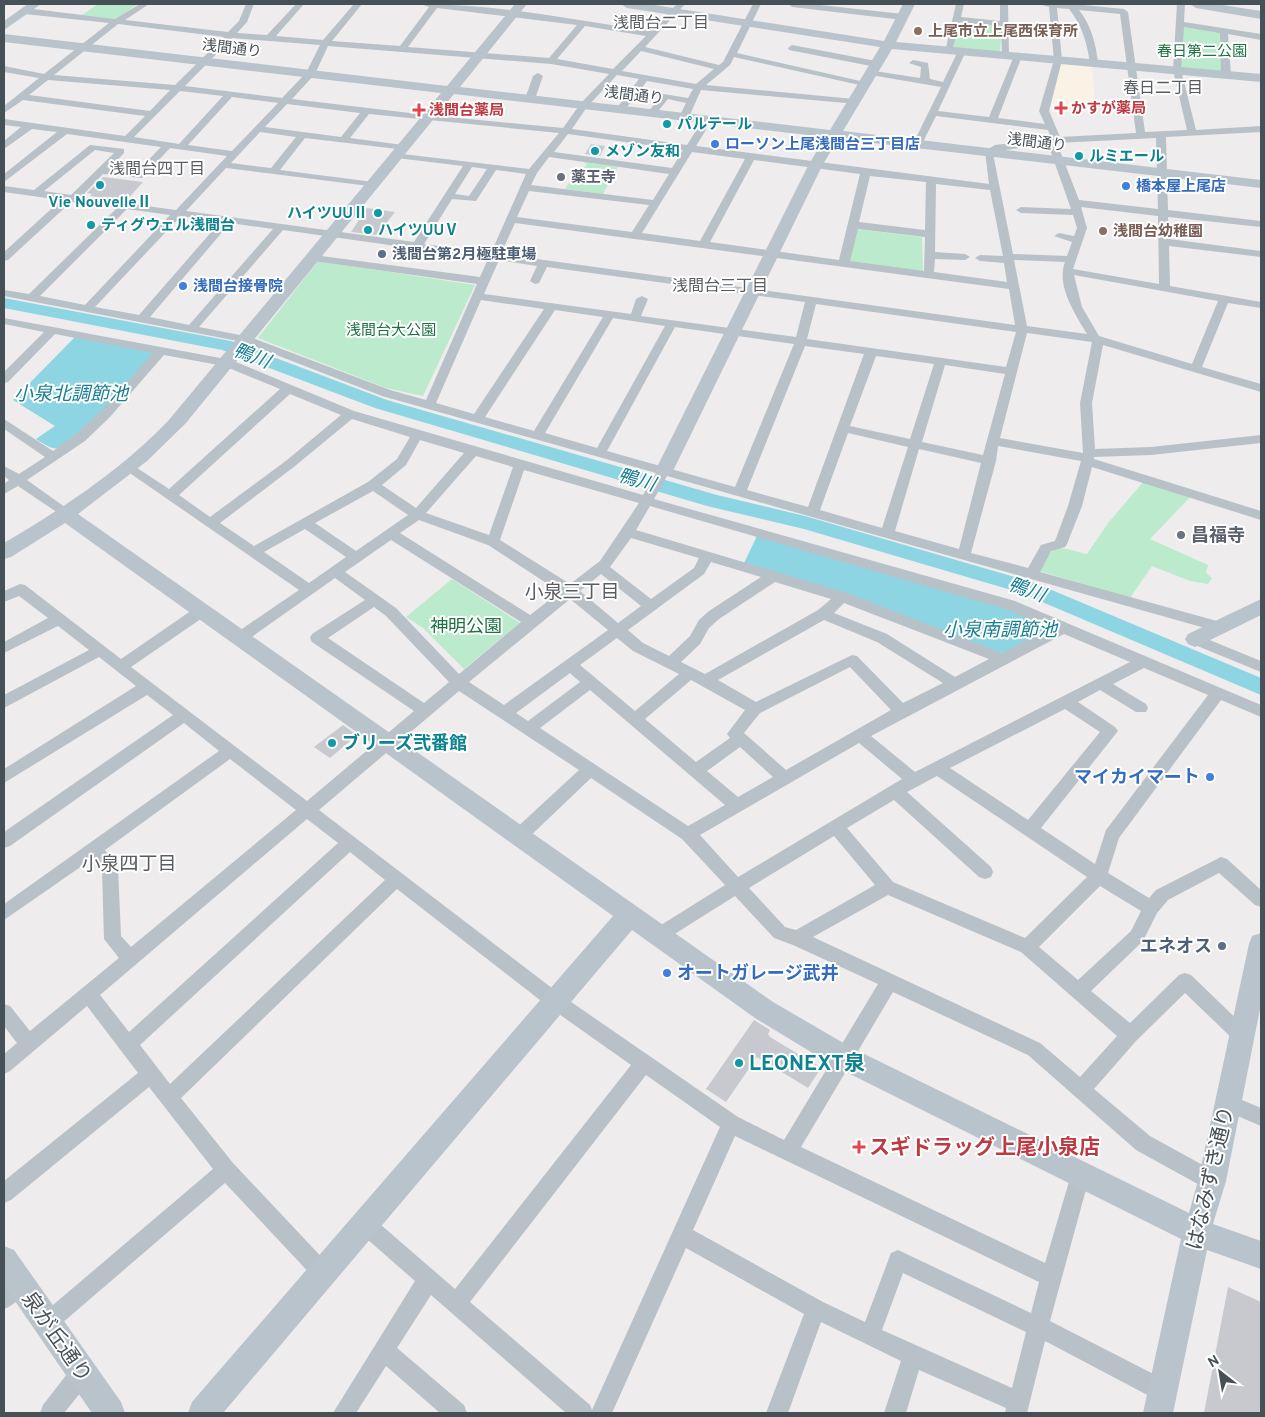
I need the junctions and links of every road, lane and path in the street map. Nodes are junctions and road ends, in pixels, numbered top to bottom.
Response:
1 (145, 4) edge
2 (250, 4) edge
3 (300, 4) edge
4 (358, 4) edge
5 (425, 4) edge
6 (435, 4) edge
7 (627, 4) edge
8 (757, 4) edge
9 (792, 4) edge
10 (909, 4) edge
11 (960, 4) edge
12 (1004, 4) edge
13 (1043, 4) edge
14 (1181, 4) edge
15 (1202, 4) edge
16 (1053, 5) edge
17 (1069, 5) edge
18 (30, 7) edge
19 (678, 7) edge
20 (518, 8) edge
21 (1261, 15) edge
22 (902, 16) junction
23 (956, 19) junction
24 (116, 22) junction
25 (746, 22) junction
26 (582, 24) junction
27 (1005, 24) junction
28 (1180, 24) junction
29 (4, 26) edge
30 (1224, 31) junction
31 (807, 32) junction
32 (653, 34) junction
33 (231, 35) junction
34 (1261, 37) edge
35 (4, 38) edge
36 (269, 38) junction
37 (325, 43) junction
38 (888, 45) junction
39 (86, 47) junction
40 (640, 48) junction
41 (792, 48) junction
42 (402, 49) junction
43 (948, 50) junction
44 (962, 51) junction
45 (731, 54) junction
46 (479, 56) junction
47 (1012, 56) junction
48 (1058, 60) junction
49 (205, 61) junction
50 (551, 61) junction
51 (912, 63) dead end
52 (1094, 63) junction
53 (570, 64) junction
54 (778, 64) junction
55 (1132, 66) junction
56 (720, 68) junction
57 (4, 69) edge
58 (1177, 70) junction
59 (616, 72) junction
60 (870, 73) junction
61 (310, 74) junction
62 (564, 74) dead end
63 (1226, 75) junction
64 (538, 76) dead end
65 (47, 77) junction
66 (645, 78) junction
67 (1261, 78) edge
68 (925, 81) junction
69 (946, 85) junction
70 (698, 86) junction
71 (179, 88) junction
72 (451, 90) junction
73 (230, 94) junction
74 (22, 96) junction
75 (530, 99) junction
76 (284, 101) junction
77 (692, 101) junction
78 (854, 102) junction
79 (584, 105) junction
80 (621, 109) junction
81 (4, 110) edge
82 (366, 111) junction
83 (652, 113) junction
84 (933, 113) junction
85 (152, 114) junction
86 (684, 117) junction
87 (427, 118) junction
88 (707, 120) junction
89 (993, 120) junction
90 (4, 122) edge
91 (30, 126) junction
92 (1051, 128) junction
93 (258, 129) junction
94 (1261, 129) edge
95 (65, 131) junction
96 (566, 131) junction
97 (1192, 132) junction
98 (833, 134) junction
99 (1161, 134) junction
100 (302, 135) junction
101 (1141, 135) junction
102 (126, 140) junction
103 (344, 140) junction
104 (1054, 141) junction
105 (918, 144) junction
106 (4, 146) edge
107 (167, 146) junction
108 (181, 147) junction
109 (690, 148) junction
110 (400, 152) junction
111 (988, 153) junction
112 (233, 154) junction
113 (546, 154) junction
114 (751, 157) junction
115 (1060, 161) junction
116 (469, 164) junction
117 (224, 165) junction
118 (815, 166) junction
119 (493, 167) junction
120 (101, 171) junction
121 (273, 172) junction
122 (532, 172) junction
123 (676, 172) junction
124 (866, 172) junction
125 (1162, 173) junction
126 (4, 179) edge
127 (931, 180) junction
128 (1261, 184) edge
129 (373, 185) junction
130 (525, 187) junction
131 (996, 188) junction
132 (4, 189) edge
133 (15, 191) junction
134 (35, 194) junction
135 (449, 196) junction
136 (71, 199) junction
137 (4, 200) edge
138 (656, 203) junction
139 (124, 206) junction
140 (1076, 208) junction
141 (1021, 210) dead end
142 (178, 213) junction
143 (1163, 213) junction
144 (511, 219) junction
145 (228, 220) junction
146 (1261, 224) edge
147 (854, 225) junction
148 (280, 227) junction
149 (332, 234) junction
150 (930, 234) junction
151 (635, 236) junction
152 (1059, 236) dead end
153 (1078, 240) junction
154 (1164, 242) junction
155 (703, 245) junction
156 (417, 246) junction
157 (771, 254) junction
158 (1261, 254) edge
159 (495, 255) junction
160 (929, 255) junction
161 (965, 257) dead end
162 (4, 258) edge
163 (314, 258) junction
164 (980, 258) dead end
165 (1009, 258) junction
166 (1071, 259) junction
167 (544, 262) junction
168 (844, 263) junction
169 (1067, 271) junction
170 (929, 275) junction
171 (483, 281) junction
172 (536, 281) dead end
173 (1014, 286) junction
174 (1165, 288) junction
175 (753, 292) junction
176 (4, 293) edge
177 (477, 296) junction
178 (32, 299) junction
179 (642, 299) dead end
180 (1224, 299) junction
181 (811, 300) junction
182 (552, 306) junction
183 (1261, 306) edge
184 (87, 309) junction
185 (610, 314) junction
186 (635, 318) junction
187 (142, 319) junction
188 (4, 321) edge
189 (672, 323) junction
190 (53, 329) junction
191 (192, 329) junction
192 (1022, 329) junction
193 (732, 332) junction
194 (246, 339) junction
195 (1097, 339) junction
196 (801, 342) junction
197 (162, 350) junction
198 (871, 352) junction
199 (940, 362) junction
200 (227, 363) junction
201 (1196, 368) junction
202 (1011, 371) junction
203 (4, 379) edge
204 (1261, 388) edge
205 (288, 389) junction
206 (429, 406) junction
207 (350, 414) junction
208 (477, 419) junction
209 (4, 423) edge
210 (843, 428) junction
211 (418, 435) junction
212 (538, 436) junction
213 (1261, 439) edge
214 (995, 441) junction
215 (914, 444) junction
216 (473, 451) junction
217 (600, 454) junction
218 (54, 457) junction
219 (1088, 457) junction
220 (990, 461) junction
221 (520, 464) junction
222 (127, 467) junction
223 (4, 470) edge
224 (664, 471) junction
225 (19, 481) junction
226 (373, 485) junction
227 (4, 490) edge
228 (739, 493) junction
229 (170, 496) junction
230 (647, 500) junction
231 (64, 513) junction
232 (812, 513) junction
233 (416, 515) junction
234 (1261, 516) edge
235 (211, 523) junction
236 (305, 523) junction
237 (628, 532) junction
238 (392, 534) junction
239 (887, 534) junction
240 (493, 542) junction
241 (4, 552) edge
242 (254, 552) junction
243 (964, 555) junction
244 (707, 556) junction
245 (357, 558) junction
246 (601, 567) junction
247 (336, 572) junction
248 (1032, 574) junction
249 (773, 576) junction
250 (310, 590) junction
251 (570, 591) junction
252 (4, 597) edge
253 (842, 597) junction
254 (375, 600) junction
255 (651, 606) junction
256 (1261, 606) edge
257 (203, 610) junction
258 (823, 614) junction
259 (59, 619) junction
260 (531, 622) junction
261 (1219, 627) junction
262 (1065, 628) junction
263 (617, 630) junction
264 (241, 637) junction
265 (1195, 638) joint
266 (4, 648) edge
267 (100, 650) junction
268 (1003, 659) junction
269 (1142, 662) junction
270 (670, 664) junction
271 (570, 665) junction
272 (122, 666) junction
273 (1261, 667) edge
274 (690, 673) junction
275 (705, 681) junction
276 (590, 682) junction
277 (459, 683) junction
278 (954, 684) junction
279 (1102, 684) junction
280 (146, 687) junction
281 (1218, 693) junction
282 (4, 702) edge
283 (1067, 702) junction
284 (1141, 708) dead end
285 (756, 709) junction
286 (901, 710) junction
287 (425, 711) junction
288 (1261, 711) edge
289 (504, 713) junction
290 (184, 715) junction
291 (635, 719) junction
292 (528, 729) junction
293 (860, 735) junction
294 (740, 739) junction
295 (388, 742) junction
296 (230, 751) junction
297 (939, 769) junction
298 (589, 770) junction
299 (696, 771) junction
300 (4, 777) edge
301 (784, 778) junction
302 (914, 780) junction
303 (895, 791) junction
304 (737, 806) junction
305 (307, 810) junction
306 (835, 826) junction
307 (1030, 830) junction
308 (688, 834) junction
309 (519, 836) junction
310 (4, 841) edge
311 (350, 842) junction
312 (93, 848) junction
313 (985, 872) dead end
314 (1099, 876) junction
315 (397, 879) junction
316 (737, 886) junction
317 (887, 887) junction
318 (1261, 900) edge
319 (1151, 908) junction
320 (4, 913) edge
321 (630, 914) junction
322 (659, 935) junction
323 (796, 938) junction
324 (1261, 944) edge
325 (1027, 947) junction
326 (130, 958) junction
327 (889, 982) junction
328 (1080, 990) junction
329 (88, 994) junction
330 (555, 1001) junction
331 (4, 1012) edge
332 (1130, 1035) junction
333 (1242, 1036) junction
334 (29, 1044) junction
335 (128, 1044) junction
336 (842, 1057) junction
337 (643, 1064) junction
338 (4, 1065) edge
339 (151, 1074) junction
340 (1082, 1088) junction
341 (169, 1096) junction
342 (1228, 1103) junction
343 (1261, 1117) edge
344 (731, 1124) junction
345 (788, 1151) junction
346 (226, 1170) junction
347 (1080, 1175) junction
348 (1212, 1182) junction
349 (4, 1193) edge
350 (366, 1225) junction
351 (1197, 1232) junction
352 (681, 1234) junction
353 (1261, 1255) edge
354 (322, 1272) junction
355 (1051, 1277) junction
356 (428, 1280) junction
357 (9, 1281) edge
358 (456, 1304) junction
359 (816, 1309) junction
360 (47, 1323) junction
361 (1039, 1327) junction
362 (870, 1335) junction
363 (384, 1350) junction
364 (913, 1356) junction
365 (82, 1373) junction
366 (1160, 1402) edge
367 (1018, 1408) edge
368 (347, 1412) edge
369 (51, 1413) edge
370 (110, 1413) edge
371 (203, 1413) edge
372 (456, 1413) edge
373 (582, 1413) edge
374 (601, 1413) edge
375 (777, 1413) edge
376 (895, 1413) edge

1 - 24 street
2 - 33 street
3 - 36 street
4 - 37 street
5 - 6 street
6 - 20 street
6 - 42 street
7 - 19 street
8 - 25 street
9 - 22 street
10 - 22 street
11 - 23 street
12 - 27 street
13 - 16 street
14 - 28 street
15 - 21 street
16 - 17 street
16 - 48 street
17 - 52 street
17 - 55 street
18 - 24 street
18 - 29 street
19 - 25 street
19 - 32 street
20 - 26 street
20 - 46 street
22 - 38 street
23 - 27 street
23 - 43 street
24 - 33 street
24 - 39 street
25 - 31 street
25 - 45 street
26 - 32 street
26 - 50 street
27 - 47 street
28 - 30 street
28 - 58 street
30 - 34 street
30 - 63 street
31 - 38 street
31 - 41 street
32 - 40 street
33 - 36 street
33 - 49 street
35 - 39 street, 浅間通り
36 - 37 street
37 - 42 street
37 - 61 street
38 - 43 street
38 - 60 street
39 - 49 street, 浅間通り
39 - 65 street
40 - 56 street
40 - 59 street
41 - 54 street
41 - 60 street
42 - 46 street
43 - 44 street
44 - 47 street
44 - 69 street
45 - 54 street
45 - 56 street
46 - 50 street
46 - 72 street
47 - 48 street
47 - 89 street
48 - 52 street
48 - 92 street
49 - 61 street, 浅間通り
49 - 71 street
50 - 53 street
51 - 68 street
52 - 55 street
53 - 59 street
53 - 62 street
54 - 60 street
55 - 58 street
55 - 101 street
56 - 70 street
57 - 65 street
58 - 63 street
58 - 97 street
59 - 66 street
59 - 79 street
60 - 68 street
60 - 78 street
61 - 72 street, 浅間通り
61 - 76 street
63 - 67 street
64 - 75 street
65 - 71 street
65 - 74 street
66 - 70 street
66 - 80 street
68 - 69 street
69 - 84 street
70 - 77 street
70 - 78 street
71 - 73 street
71 - 85 street
72 - 75 street, 浅間通り
72 - 87 street
73 - 76 street
73 - 108 street
74 - 81 street
74 - 85 street
75 - 79 street, 浅間通り
76 - 82 street
76 - 93 street
77 - 83 street
77 - 86 street
78 - 98 street
79 - 80 street, 浅間通り
79 - 96 street
80 - 83 street, 浅間通り
82 - 87 street
82 - 103 street
83 - 86 street, 浅間通り
84 - 89 street
84 - 105 street
85 - 102 street
86 - 88 street, 浅間通り
87 - 96 street
87 - 110 street
88 - 98 street, 浅間通り
88 - 109 street
89 - 92 street
90 - 91 street
91 - 95 street
91 - 106 street
92 - 104 street
93 - 100 street
93 - 112 street
94 - 97 street
95 - 102 street
95 - 126 street
96 - 109 street
96 - 113 street
97 - 99 street
98 - 105 street, 浅間通り
98 - 118 street
99 - 101 street
99 - 125 street
100 - 103 street
100 - 121 street
101 - 104 street
102 - 107 street
103 - 110 street
104 - 111 street
104 - 115 street
105 - 111 street, 浅間通り
107 - 108 street
107 - 120 street
108 - 112 street
109 - 114 street
109 - 123 street
110 - 116 street
110 - 129 street
111 - 115 street, 浅間通り
111 - 131 street
112 - 117 street
113 - 122 street
113 - 123 street
114 - 118 street
114 - 155 street
115 - 125 street, 浅間通り
115 - 140 street
116 - 119 street
116 - 135 street
117 - 121 street
117 - 142 street
118 - 124 street
118 - 157 street
119 - 122 street
119 - 135 street
120 - 134 street
120 - 136 street
121 - 129 street
122 - 130 street
123 - 138 street
124 - 127 street
124 - 147 street
125 - 128 street, 浅間通り
125 - 143 street
127 - 131 street
127 - 150 street
129 - 149 street
130 - 138 street
130 - 144 street
131 - 165 street
132 - 133 street
133 - 134 street
133 - 137 street
134 - 136 street
135 - 156 street
136 - 139 street
136 - 162 street
138 - 151 street
139 - 142 street
139 - 178 street
140 - 141 street
140 - 143 street
140 - 153 street
142 - 145 street
142 - 184 street
143 - 146 street
143 - 154 street
144 - 151 street
144 - 159 street
145 - 148 street
145 - 187 street
147 - 150 street
147 - 168 street
148 - 149 street
148 - 191 street
149 - 156 street
149 - 163 street
150 - 160 street
151 - 155 street
152 - 153 street
153 - 166 street
154 - 158 street
154 - 174 street
155 - 157 street
156 - 159 street
157 - 168 street
157 - 175 street
159 - 167 street
159 - 171 street
160 - 161 street
160 - 170 street
163 - 171 street
163 - 194 street
164 - 165 street
165 - 166 street
165 - 173 street
166 - 169 street
167 - 172 street
167 - 175 street
168 - 170 street
169 - 174 street
169 - 195 street
170 - 173 street
171 - 177 street
173 - 192 street
174 - 180 street
175 - 181 street
175 - 193 street
176 - 178 street
177 - 182 street
177 - 206 street
178 - 184 street
179 - 186 street
180 - 183 street
180 - 201 street
181 - 192 street
181 - 196 street
182 - 185 street
182 - 208 street
184 - 187 street
185 - 186 street
185 - 212 street
186 - 189 street
187 - 191 street
188 - 190 street
189 - 193 street
189 - 217 street
190 - 197 street
190 - 203 street
191 - 194 street
192 - 195 street
192 - 202 street
193 - 196 street
193 - 224 street
194 - 200 street
194 - 206 street
195 - 201 street
195 - 219 street
196 - 198 street
196 - 228 street
197 - 200 street
197 - 218 street
198 - 199 street
198 - 210 street
199 - 202 street
199 - 215 street
200 - 205 street
200 - 222 street
201 - 204 street
202 - 214 street
205 - 207 street
205 - 229 street
206 - 208 street
207 - 211 street
207 - 235 street
208 - 212 street
209 - 218 street
210 - 215 street
210 - 232 street
211 - 216 street
211 - 226 street
212 - 217 street
213 - 219 street
214 - 219 street
214 - 220 street
215 - 220 street
215 - 239 street
216 - 221 street
216 - 233 street
217 - 224 street
218 - 225 street
219 - 234 street
219 - 248 street
220 - 243 street
221 - 230 street
221 - 240 street
222 - 229 street
222 - 231 street
223 - 225 street
224 - 228 street
224 - 230 street
225 - 227 street
225 - 231 street
226 - 233 street
226 - 236 street
228 - 232 street
229 - 235 street
230 - 237 street
230 - 262 street
231 - 241 street
231 - 257 street
232 - 239 street
233 - 238 street
233 - 240 street
235 - 242 street
236 - 242 street
236 - 245 street
237 - 244 street
237 - 246 street
238 - 245 street
238 - 260 street
239 - 243 street
240 - 251 street
242 - 250 street
243 - 248 street
244 - 249 street
244 - 255 street
245 - 247 street
246 - 251 street
246 - 255 street
247 - 250 street
247 - 254 street
248 - 261 street
249 - 253 street
249 - 270 street
250 - 264 street
251 - 260 street
251 - 263 street
252 - 259 street
253 - 258 street
253 - 268 street
254 - 277 street
254 - 287 street
255 - 263 street
256 - 261 street
257 - 264 street
257 - 272 street
258 - 275 street
258 - 278 street
259 - 266 street
259 - 267 street
260 - 277 street
261 - 265 street
262 - 268 street
262 - 269 street
263 - 270 street
263 - 271 street
264 - 295 street
265 - 273 street
267 - 272 street
267 - 282 street
268 - 278 street
269 - 279 street
269 - 281 street
270 - 274 street
271 - 276 street
271 - 289 street
272 - 280 street
274 - 275 street
274 - 291 street
275 - 285 street
276 - 291 street
276 - 292 street
277 - 287 street
277 - 289 street
278 - 286 street
279 - 283 street
279 - 284 street
280 - 290 street
280 - 300 street
281 - 288 street
281 - 314 street
283 - 297 street
283 - 307 street
285 - 286 street
285 - 294 street
286 - 293 street
287 - 295 street
289 - 292 street
290 - 296 street
290 - 310 street
291 - 299 street
292 - 298 street
293 - 301 street
293 - 302 street
294 - 299 street
294 - 301 street
295 - 305 street
295 - 309 street
296 - 305 street
296 - 312 street
297 - 302 street
297 - 307 street
298 - 308 street
298 - 309 street
299 - 304 street
301 - 304 street
302 - 303 street
303 - 306 street
303 - 313 street
304 - 308 street
305 - 311 street
305 - 326 street
306 - 316 street
306 - 317 street
307 - 314 street
308 - 316 street
309 - 321 street
311 - 315 street
311 - 335 street
312 - 320 street
312 - 326 street
314 - 319 street
314 - 325 street
315 - 330 street
315 - 341 street
316 - 322 street
316 - 323 street
317 - 323 street
317 - 325 street
318 - 319 street
319 - 328 street
321 - 322 street
321 - 330 street
322 - 336 street
323 - 327 street
324 - 333 street, はなみずき通り
325 - 328 street
326 - 329 street
327 - 336 street
327 - 340 street
328 - 332 street
329 - 334 street
329 - 335 street
330 - 337 street
330 - 350 street
331 - 334 street
332 - 333 street
332 - 340 street
333 - 342 street, はなみずき通り
334 - 338 street
335 - 339 street
336 - 345 street
336 - 347 street
337 - 344 street
337 - 358 street
339 - 341 street
339 - 349 street
340 - 348 street
341 - 346 street
342 - 343 street
342 - 348 street, はなみずき通り
344 - 345 street
344 - 352 street
345 - 355 street
346 - 354 street
346 - 360 street
347 - 351 street
347 - 355 street
348 - 351 street, はなみずき通り
350 - 354 street
350 - 356 street
351 - 353 street
351 - 366 street, はなみずき通り
352 - 359 street
352 - 374 street
354 - 371 street
355 - 361 street
356 - 358 street
356 - 363 street
357 - 360 street, 泉が丘通り
358 - 373 street
359 - 362 street
359 - 375 street
360 - 365 street, 泉が丘通り
361 - 362 street
361 - 366 street
361 - 367 street
362 - 364 street
363 - 368 street
363 - 372 street
364 - 367 street
364 - 376 street
365 - 369 street
365 - 370 street, 泉が丘通り

